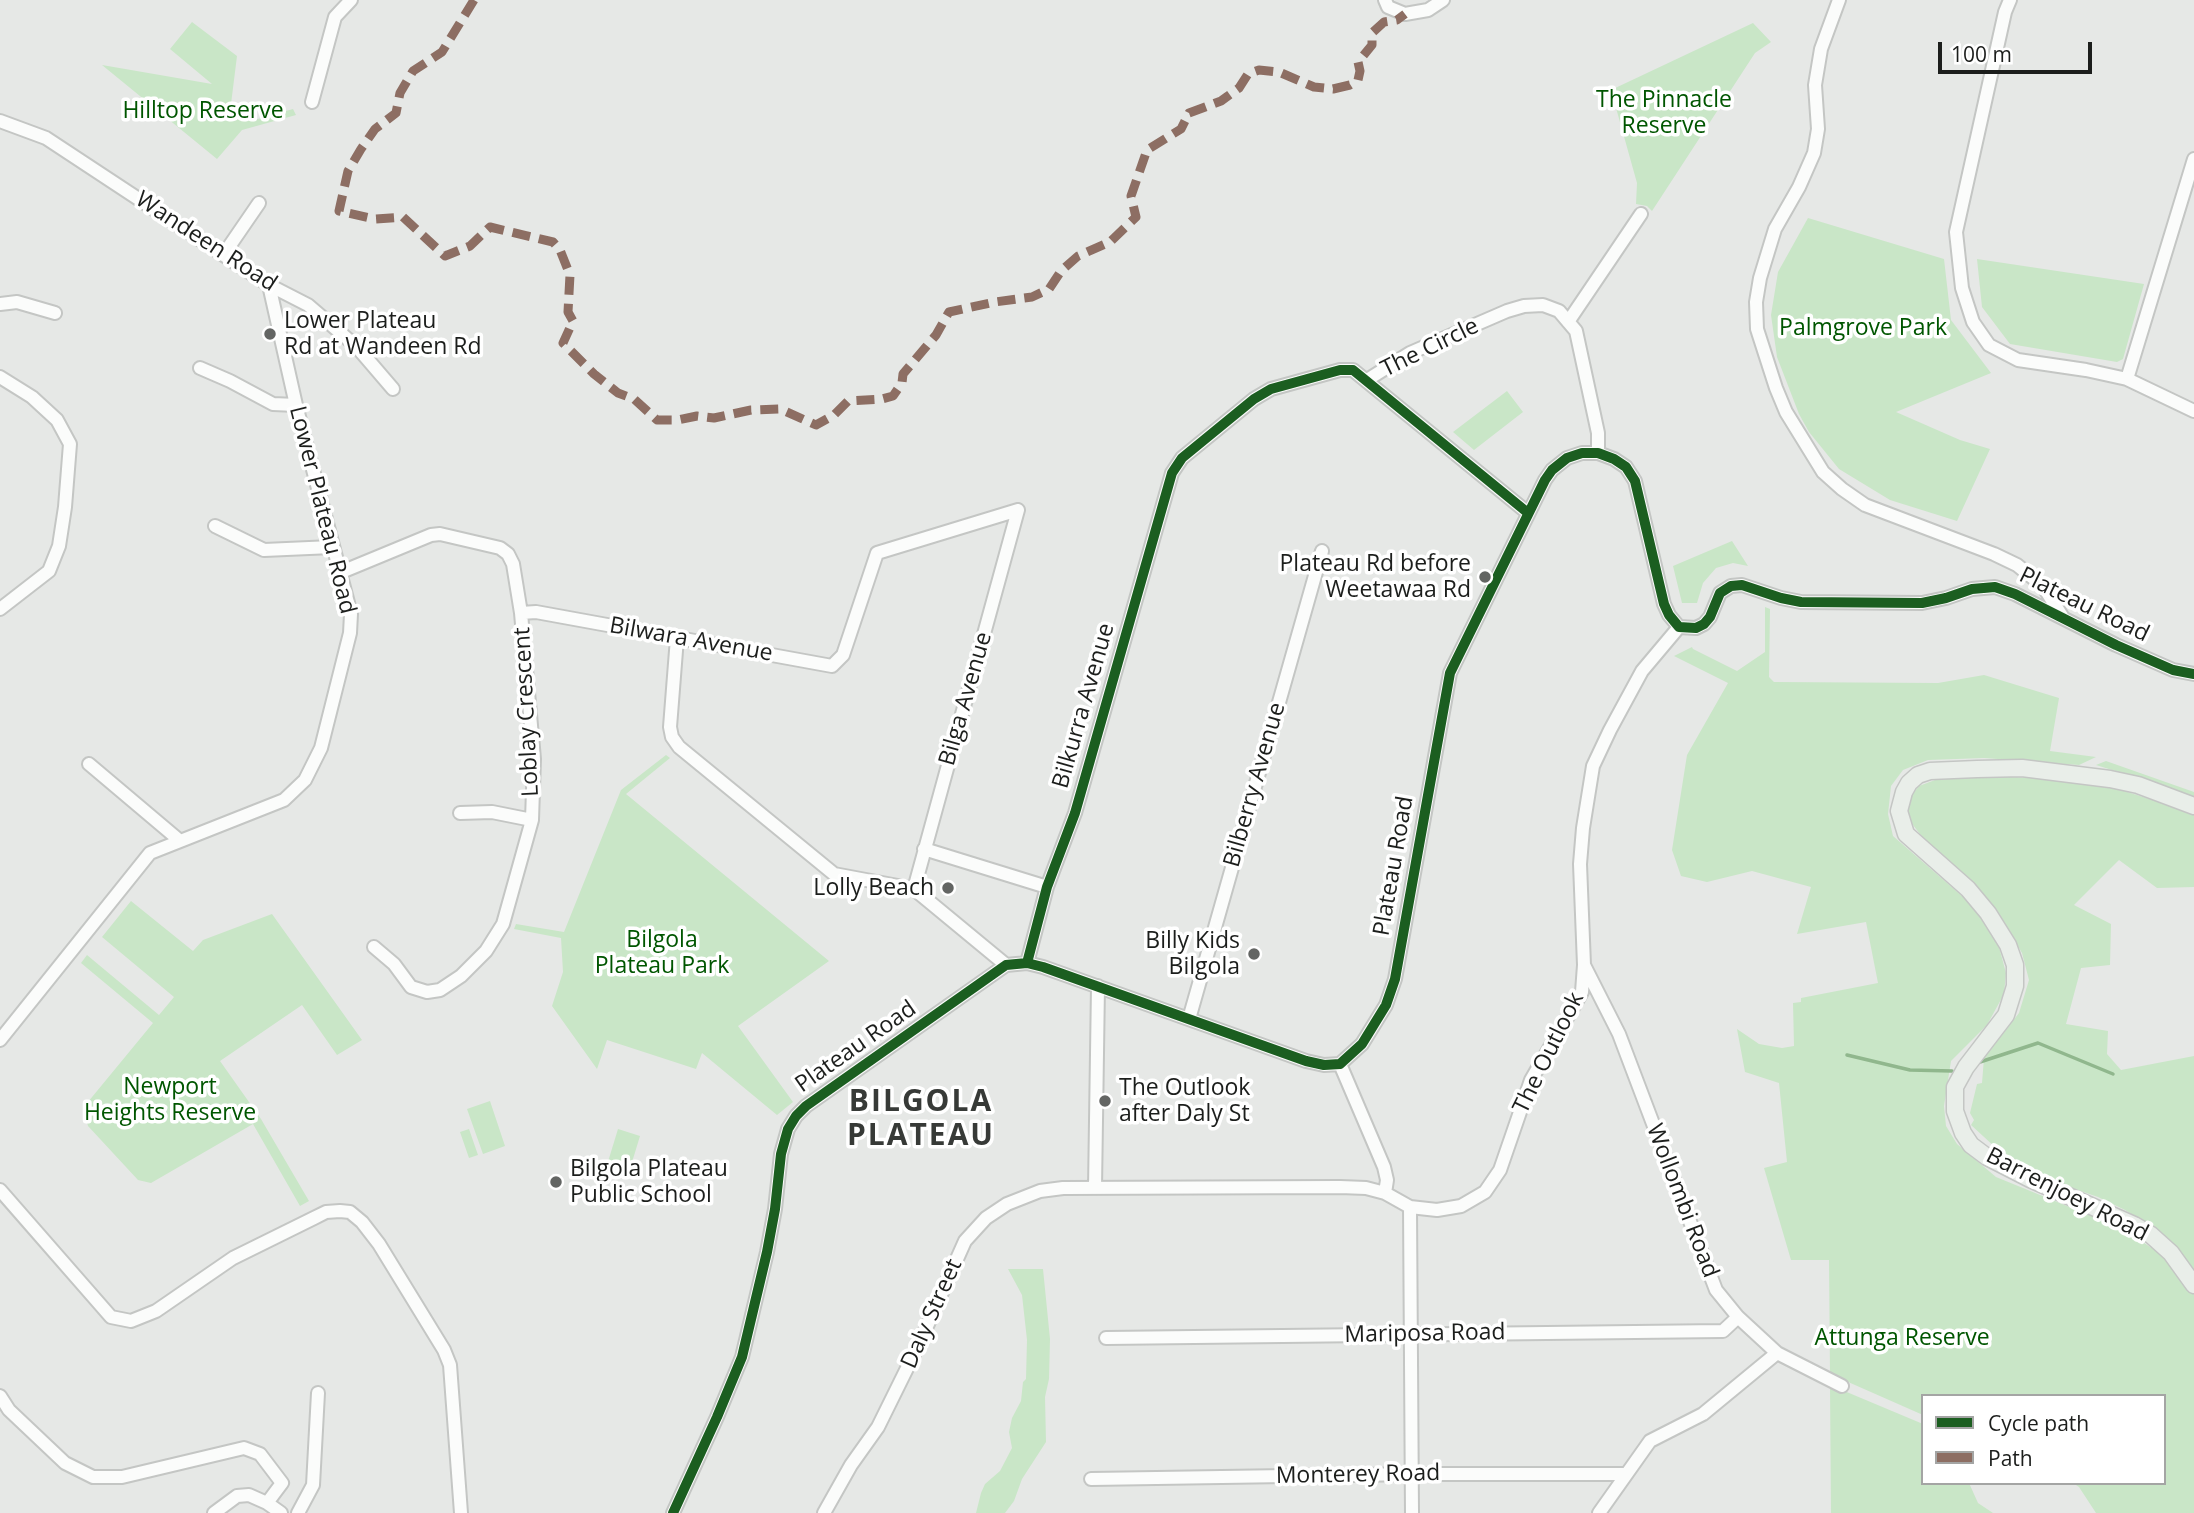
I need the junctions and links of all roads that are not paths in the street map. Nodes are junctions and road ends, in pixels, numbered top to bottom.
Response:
1 (351, 0) edge
2 (1385, 0) edge
3 (1443, 0) edge
4 (1839, 0) edge
5 (2010, 0) edge
6 (312, 102) dead end
7 (0, 121) edge
8 (2194, 159) edge
9 (259, 203) dead end
10 (1641, 214) dead end
11 (224, 254) junction
12 (268, 285) junction
13 (0, 304) edge
14 (55, 313) dead end
15 (1568, 322) junction
16 (200, 368) dead end
17 (0, 377) edge
18 (2127, 379) junction
19 (1367, 380) junction
20 (393, 389) dead end
21 (296, 405) junction
22 (2194, 411) edge
23 (1598, 453) junction
24 (1180, 461) joint
25 (1018, 510) joint
26 (1528, 513) junction
27 (215, 526) dead end
28 (332, 547) junction
29 (1322, 551) dead end
30 (339, 573) junction
31 (0, 609) edge
32 (521, 613) junction
33 (2062, 616) junction
34 (1679, 627) junction
35 (677, 638) junction
36 (2194, 674) edge
37 (89, 764) dead end
38 (2194, 806) edge
39 (460, 813) dead end
40 (532, 820) junction
41 (179, 840) junction
42 (924, 849) junction
43 (1047, 887) junction
44 (914, 889) junction
45 (374, 947) dead end
46 (1027, 963) junction
47 (1006, 965) junction
48 (1584, 965) junction
49 (1098, 986) junction
50 (1189, 1019) junction
51 (2, 1035) edge
52 (1340, 1065) junction
53 (1095, 1188) junction
54 (0, 1190) edge
55 (1385, 1193) junction
56 (1410, 1207) junction
57 (2194, 1285) edge
58 (1738, 1317) junction
59 (1411, 1334) junction
60 (1107, 1338) dead end
61 (1777, 1353) junction
62 (1842, 1386) dead end
63 (318, 1393) dead end
64 (0, 1396) edge
65 (1413, 1474) junction
66 (1624, 1474) junction
67 (1091, 1479) dead end
68 (267, 1503) junction
69 (214, 1513) edge
70 (281, 1513) edge
71 (298, 1513) edge
72 (461, 1513) edge
73 (673, 1513) edge
74 (824, 1513) edge
75 (1412, 1513) edge
76 (1599, 1513) edge

1 - 6 street
2 - 3 street
4 - 33 street
5 - 18 street
7 - 11 street, Wandeen Road
8 - 18 street
9 - 11 street
10 - 15 street
11 - 12 street, Wandeen Road
12 - 20 street, Wandeen Road
12 - 21 street, Lower Plateau Road
13 - 14 street
15 - 19 street, The Circle
15 - 23 street
16 - 21 street
17 - 31 street
18 - 22 street
19 - 24 street, The Circle
19 - 26 street
21 - 28 street, Lower Plateau Road
23 - 26 street, Plateau Road
23 - 34 street
24 - 43 street, Bilkurra Avenue
25 - 35 street, Bilwara Avenue
25 - 42 street, Bilga Avenue
26 - 52 street, Plateau Road
27 - 28 street
28 - 30 street, Lower Plateau Road
29 - 50 street, Bilberry Avenue
30 - 32 street
30 - 41 street, Lower Plateau Road
32 - 35 street, Bilwara Avenue
32 - 40 street, Loblay Crescent
33 - 34 street, Plateau Road
33 - 36 street, Plateau Road
34 - 48 street, The Outlook
35 - 44 street
37 - 41 street
38 - 57 main road, Barrenjoey Road
39 - 40 street
40 - 45 street, Loblay Crescent
41 - 51 street, Lower Plateau Road
42 - 43 street
42 - 44 street, Bilga Avenue
43 - 46 street, Bilkurra Avenue
44 - 47 street
46 - 47 street, Plateau Road
46 - 49 street, Plateau Road
47 - 73 street, Plateau Road
48 - 56 street, The Outlook
48 - 58 street, Wollombi Road
49 - 50 street, Plateau Road
49 - 53 street
50 - 52 street, Plateau Road
52 - 55 street
53 - 55 street, The Outlook
53 - 74 street, Daly Street
54 - 72 street
55 - 56 street, The Outlook
56 - 59 street
58 - 59 street, Mariposa Road
58 - 61 street, Wollombi Road
59 - 60 street, Mariposa Road
59 - 65 street
61 - 62 street, Wollombi Road
61 - 66 street
63 - 71 street
64 - 68 street
65 - 66 street, Monterey Road
65 - 67 street, Monterey Road
65 - 75 street
66 - 76 street
68 - 69 street
68 - 70 street

